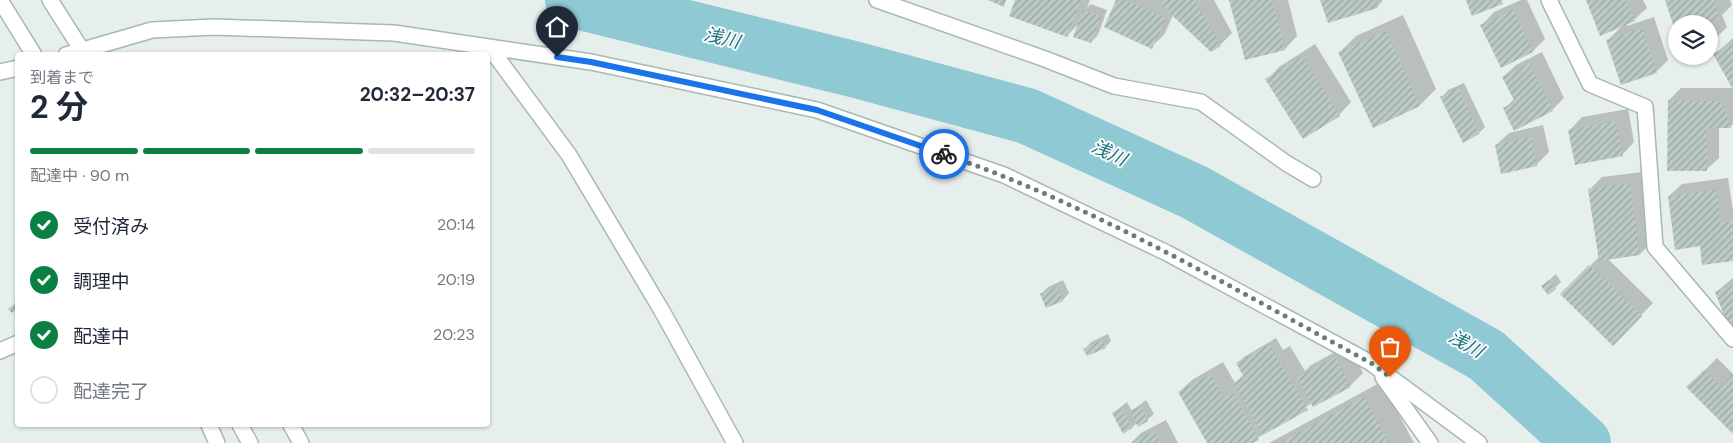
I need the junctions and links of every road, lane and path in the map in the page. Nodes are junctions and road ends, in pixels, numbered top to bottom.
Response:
1 (0, 0) edge
2 (877, 0) edge
3 (1549, 0) edge
4 (53, 5) edge
5 (490, 48) junction
6 (32, 52) edge
7 (82, 52) edge
8 (86, 52) edge
9 (15, 69) edge
10 (0, 72) edge
11 (1313, 179) dead end
12 (1733, 339) edge
13 (15, 344) edge
14 (0, 351) edge
15 (1375, 366) junction
16 (210, 427) edge
17 (241, 427) edge
18 (292, 427) edge
19 (217, 443) edge
20 (250, 443) edge
21 (301, 443) edge
22 (734, 443) edge
23 (1430, 443) edge
24 (1479, 443) edge

1 - 6 street
2 - 11 street
3 - 12 street
4 - 7 street
5 - 8 street
5 - 15 street
5 - 22 street
9 - 10 street
13 - 14 street
15 - 23 street
15 - 24 street
16 - 19 street
17 - 20 street
18 - 21 street

